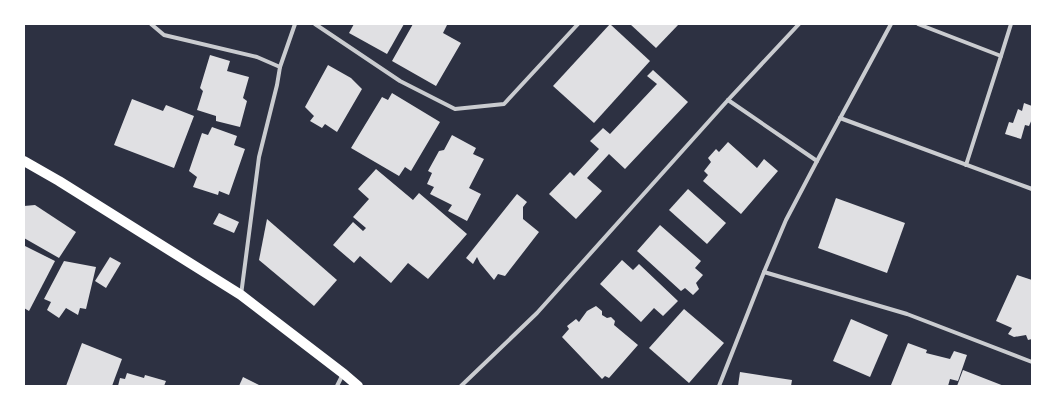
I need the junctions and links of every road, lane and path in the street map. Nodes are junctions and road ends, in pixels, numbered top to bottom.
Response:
1 (150, 24) edge
2 (295, 24) edge
3 (315, 24) edge
4 (578, 24) edge
5 (799, 24) edge
6 (891, 24) edge
7 (918, 24) edge
8 (1011, 24) edge
9 (1002, 56) junction
10 (280, 67) junction
11 (728, 100) junction
12 (840, 118) junction
13 (24, 161) edge
14 (817, 161) junction
15 (966, 165) junction
16 (1032, 189) edge
17 (764, 272) junction
18 (241, 295) junction
19 (1032, 362) edge
20 (344, 374) junction
21 (337, 386) edge
22 (358, 386) edge
23 (461, 386) edge
24 (719, 386) edge

1 - 10 street
2 - 10 street
3 - 4 street
5 - 11 street
6 - 12 street
7 - 9 street
8 - 9 street
9 - 15 street
10 - 18 street
11 - 14 street
11 - 23 street
12 - 14 street
12 - 15 street
13 - 18 main road
14 - 17 street
15 - 16 street
17 - 19 street
17 - 24 street
18 - 20 main road
20 - 21 street
20 - 22 main road

